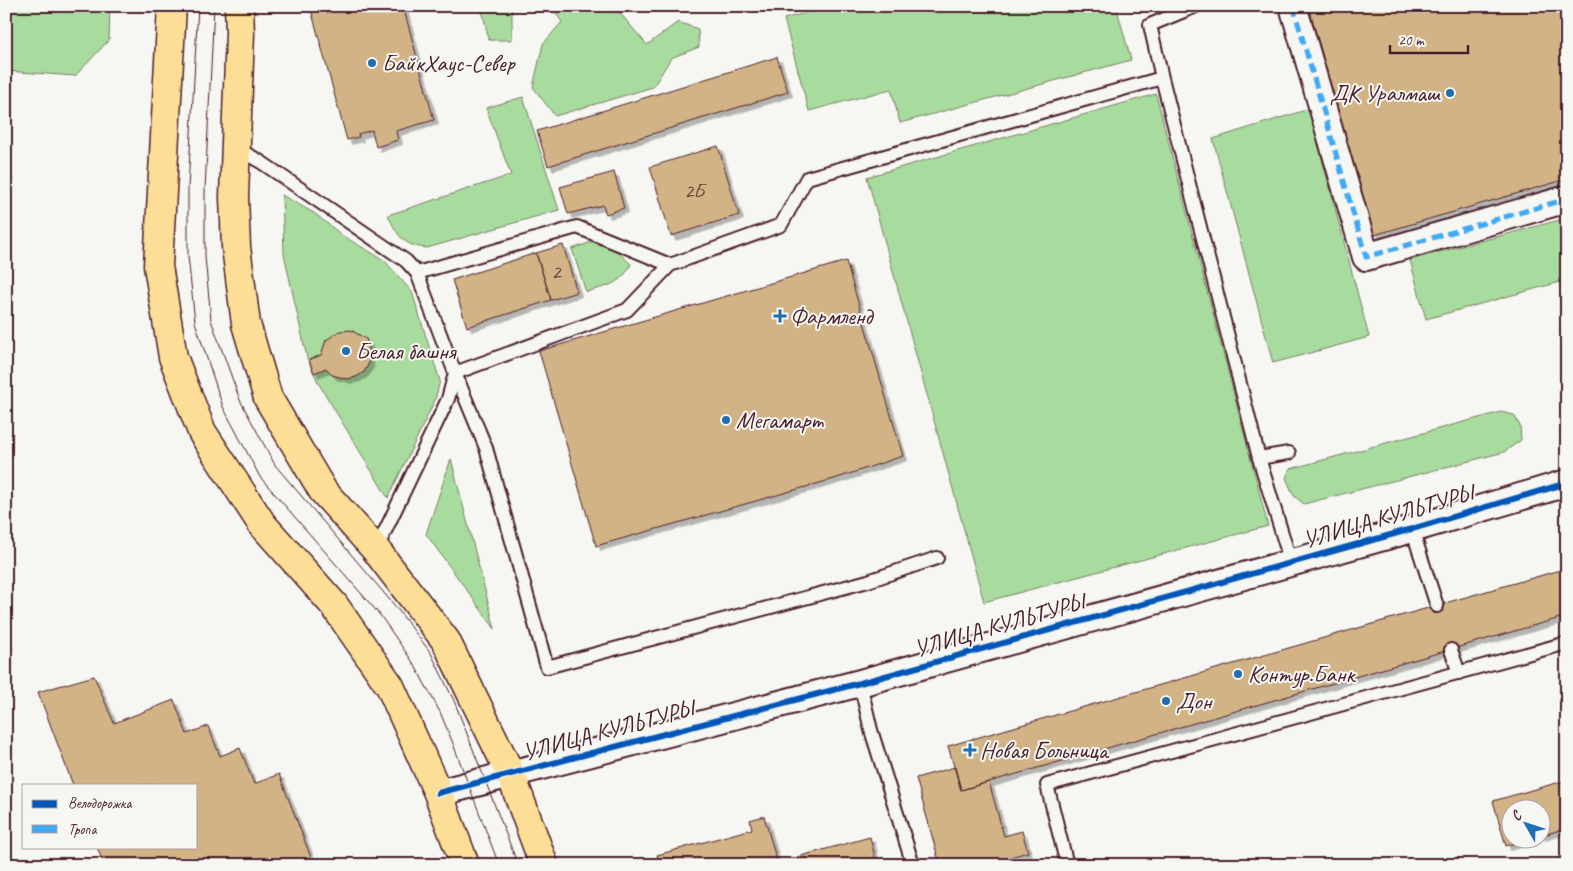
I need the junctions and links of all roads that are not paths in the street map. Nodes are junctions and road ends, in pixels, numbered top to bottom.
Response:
1 (172, 6) edge
2 (238, 6) edge
3 (1196, 6) edge
4 (1293, 6) edge
5 (1162, 78) junction
6 (235, 147) junction
7 (1567, 200) edge
8 (670, 265) junction
9 (417, 273) junction
10 (456, 373) junction
11 (1289, 452) dead end
12 (1259, 458) junction
13 (1567, 483) edge
14 (1412, 529) junction
15 (376, 550) junction
16 (937, 558) dead end
17 (1291, 563) junction
18 (1437, 606) dead end
19 (1567, 643) edge
20 (1451, 650) dead end
21 (1459, 673) junction
22 (860, 683) junction
23 (512, 775) junction
24 (438, 793) junction
25 (465, 865) edge
26 (544, 865) edge
27 (913, 865) edge
28 (1067, 865) edge

1 - 24 main road
2 - 6 main road
3 - 5 lane
4 - 7 street
5 - 8 lane
5 - 12 lane
6 - 9 lane
6 - 15 main road
8 - 9 lane
8 - 10 lane
9 - 10 lane
10 - 15 lane
10 - 16 lane
11 - 12 lane
12 - 17 lane
13 - 14 street, УЛИЦА КУЛЬТУРЫ
14 - 17 street, УЛИЦА КУЛЬТУРЫ
14 - 18 lane
15 - 23 main road
17 - 22 street, УЛИЦА КУЛЬТУРЫ
19 - 21 lane
20 - 21 lane
21 - 28 lane
22 - 23 street, УЛИЦА КУЛЬТУРЫ
22 - 27 lane
23 - 24 street, УЛИЦА КУЛЬТУРЫ
23 - 26 main road
24 - 25 main road

